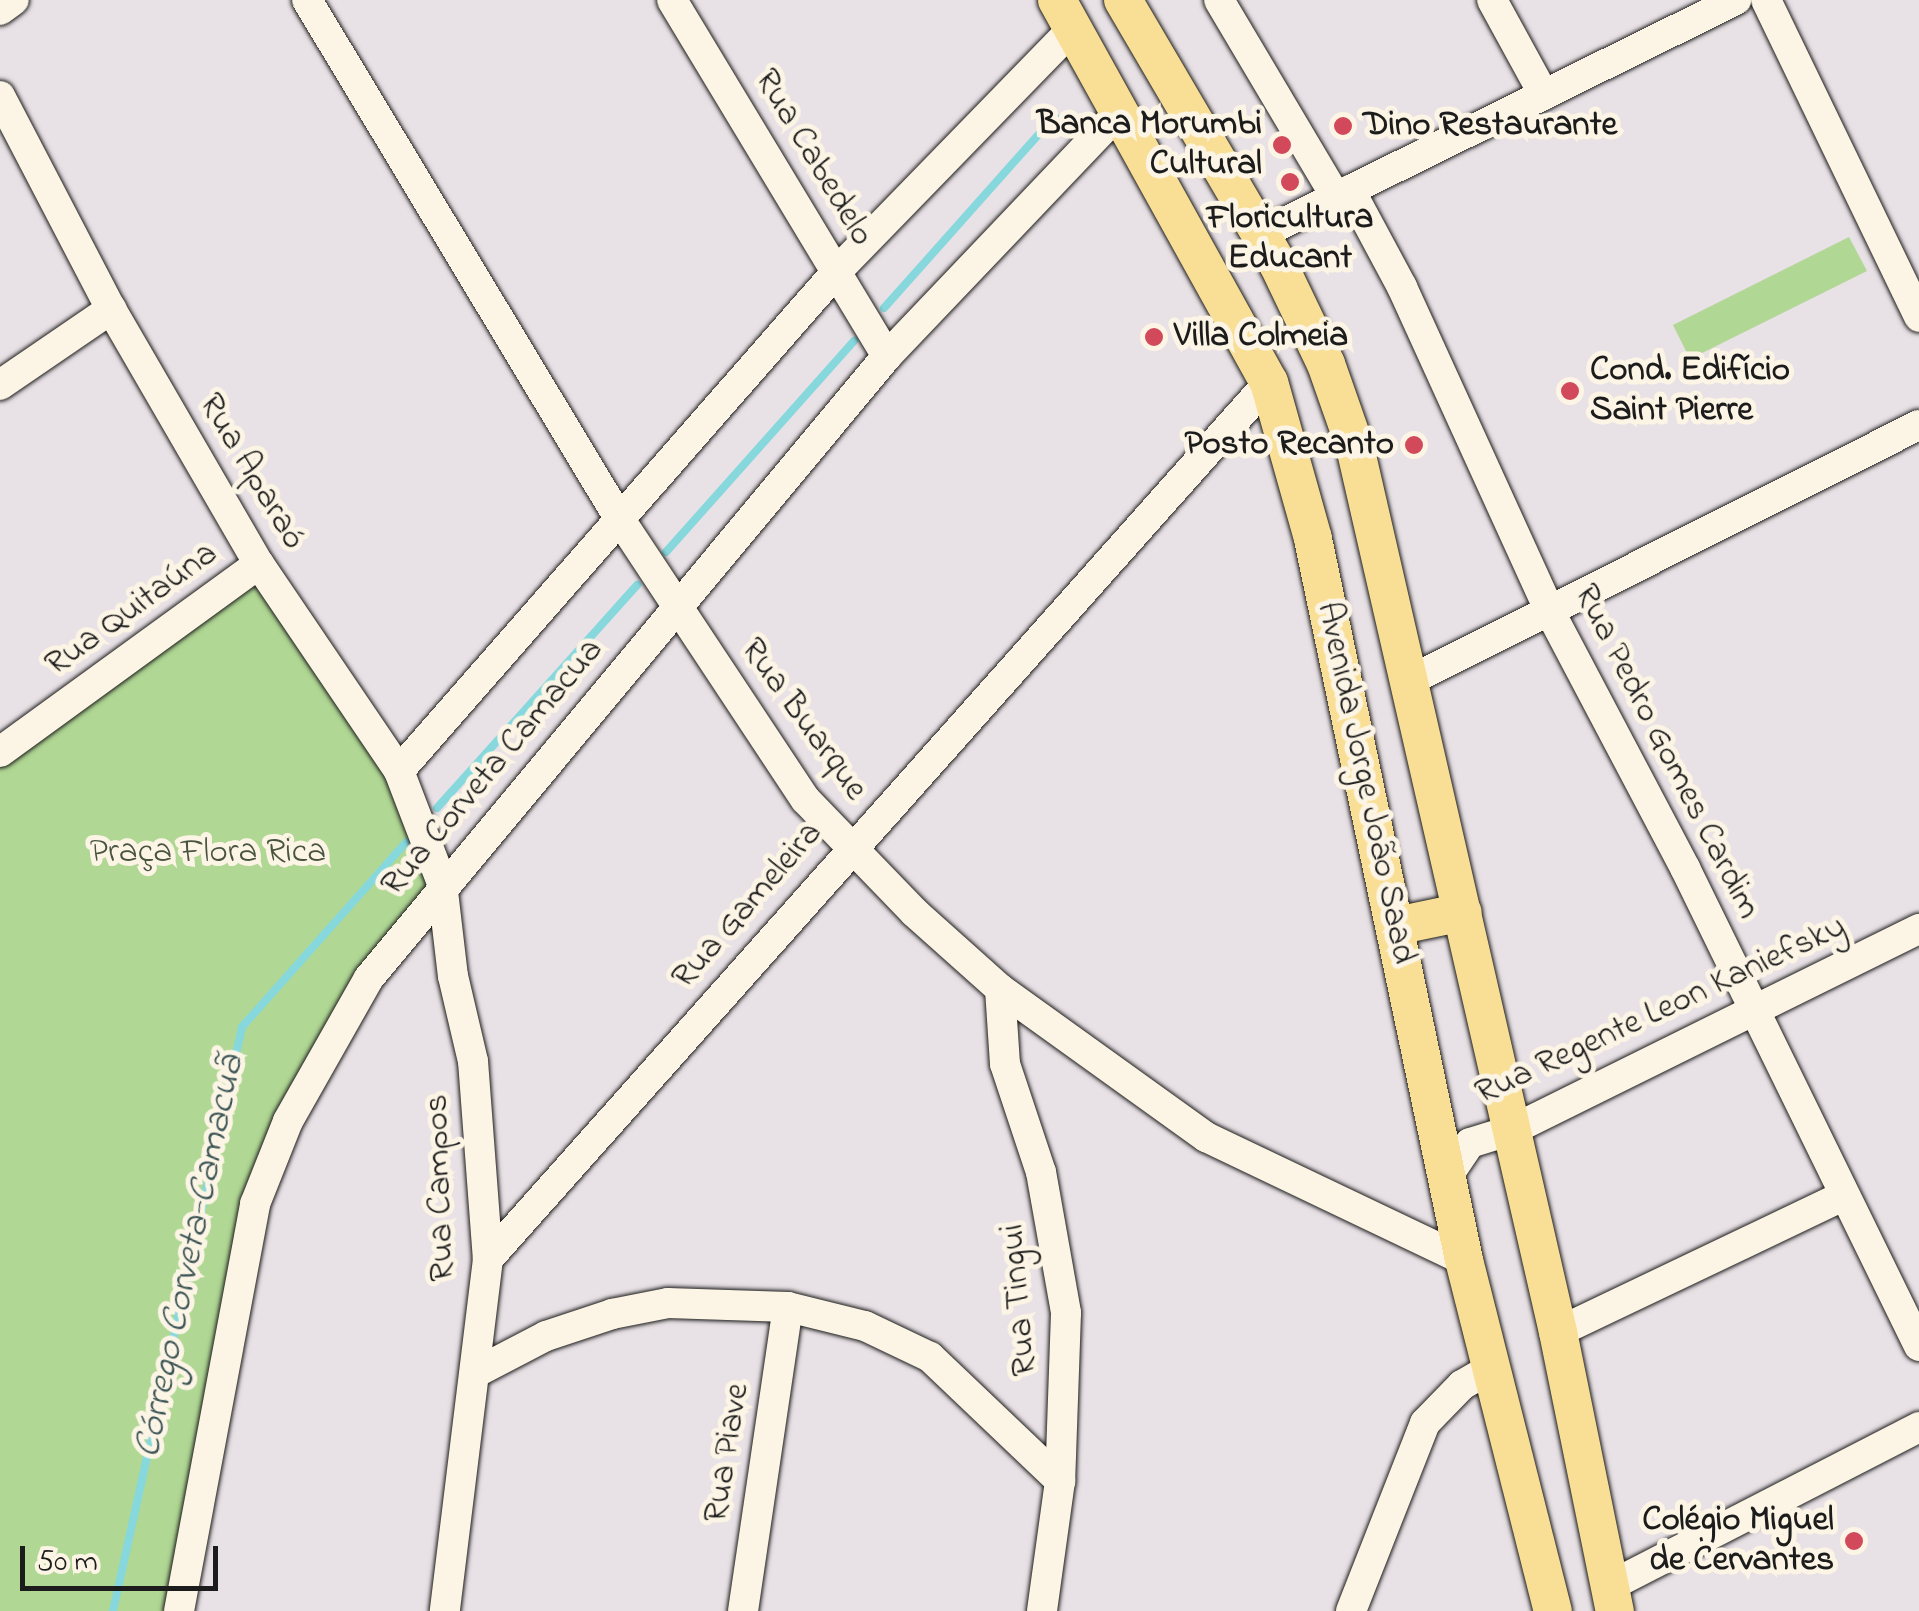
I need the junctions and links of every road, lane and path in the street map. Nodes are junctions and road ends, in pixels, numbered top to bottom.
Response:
1 (14, 0) edge
2 (307, 0) edge
3 (672, 0) edge
4 (1124, 0) edge
5 (1219, 0) edge
6 (1492, 0) edge
7 (1736, 0) edge
8 (1766, 0) edge
9 (0, 10) edge
10 (1065, 13) edge
11 (1544, 95) junction
12 (0, 96) edge
13 (1121, 110) junction
14 (1343, 194) junction
15 (1260, 234) junction
16 (838, 270) junction
17 (111, 309) junction
18 (1919, 317) edge
19 (887, 356) junction
20 (1268, 382) junction
21 (0, 385) edge
22 (1919, 425) edge
23 (619, 518) junction
24 (260, 564) junction
25 (677, 609) junction
26 (1549, 610) junction
27 (1411, 680) junction
28 (0, 752) edge
29 (398, 771) junction
30 (850, 846) junction
31 (442, 882) junction
32 (1463, 912) junction
33 (1396, 926) junction
34 (1919, 928) edge
35 (1000, 989) junction
36 (1756, 1011) junction
37 (1512, 1130) junction
38 (1449, 1174) junction
39 (1842, 1197) junction
40 (488, 1259) junction
41 (1464, 1260) junction
42 (788, 1306) junction
43 (1558, 1332) junction
44 (1919, 1346) edge
45 (1491, 1368) junction
46 (475, 1373) junction
47 (1918, 1428) edge
48 (1060, 1481) junction
49 (1612, 1599) edge
50 (179, 1611) edge
51 (445, 1611) edge
52 (743, 1611) edge
53 (1042, 1611) edge
54 (1352, 1611) edge
55 (1553, 1611) edge

1 - 9 street
2 - 23 street, Rua Buarque
3 - 16 street, Rua Cabedelo
4 - 15 main road, Avenida Jorge João Saad
5 - 14 street
6 - 11 street
7 - 11 street
8 - 18 street
10 - 13 main road, Avenida Jorge João Saad
10 - 16 street, Rua Corveta Camacua
11 - 14 street
12 - 17 street, Rua Aparaó
13 - 19 street, Rua Corveta Camacua
13 - 20 main road, Avenida Jorge João Saad
14 - 15 street
14 - 26 street, Rua Pedro Gomes Cardim
15 - 27 main road, Avenida Jorge João Saad
16 - 19 street, Rua Cabedelo
16 - 23 street, Rua Corveta Camacua
17 - 21 street
17 - 24 street, Rua Aparaó
19 - 25 street, Rua Corveta Camacua
20 - 30 street, Rua Gameleira
20 - 33 main road, Avenida Jorge João Saad
22 - 26 street
23 - 25 street, Rua Buarque
23 - 29 street, Rua Corveta Camacua
24 - 28 street, Rua Quitaúna
24 - 29 street, Rua Aparaó
25 - 30 street, Rua Buarque
25 - 31 street, Rua Corveta Camacua
26 - 27 street
26 - 36 street, Rua Pedro Gomes Cardim
27 - 32 main road, Avenida Jorge João Saad
29 - 31 street, Rua Aparaó
30 - 35 street, Rua Buarque
30 - 40 street, Rua Gameleira
31 - 40 street, Rua Campos
31 - 50 street, Rua Corveta Camacua
32 - 33 main road
32 - 37 main road, Avenida Jorge João Saad
33 - 38 main road, Avenida Jorge João Saad
34 - 36 street, Rua Regente Leon Kaniefsky
35 - 41 street, Rua Buarque
35 - 48 street, Rua Tingui
36 - 37 street, Rua Regente Leon Kaniefsky
36 - 39 street, Rua Pedro Gomes Cardim
37 - 38 street, Rua Regente Leon Kaniefsky
37 - 43 main road, Avenida Jorge João Saad
38 - 41 main road, Avenida Jorge João Saad
39 - 43 street
39 - 44 street, Rua Pedro Gomes Cardim
40 - 46 street, Rua Campos
41 - 45 main road, Avenida Jorge João Saad
42 - 46 street
42 - 48 street
42 - 52 street, Rua Piave
43 - 49 main road, Avenida Jorge João Saad
45 - 54 street
45 - 55 main road, Avenida Jorge João Saad
46 - 51 street, Rua Campos
47 - 49 street
48 - 53 street, Rua Tingui

